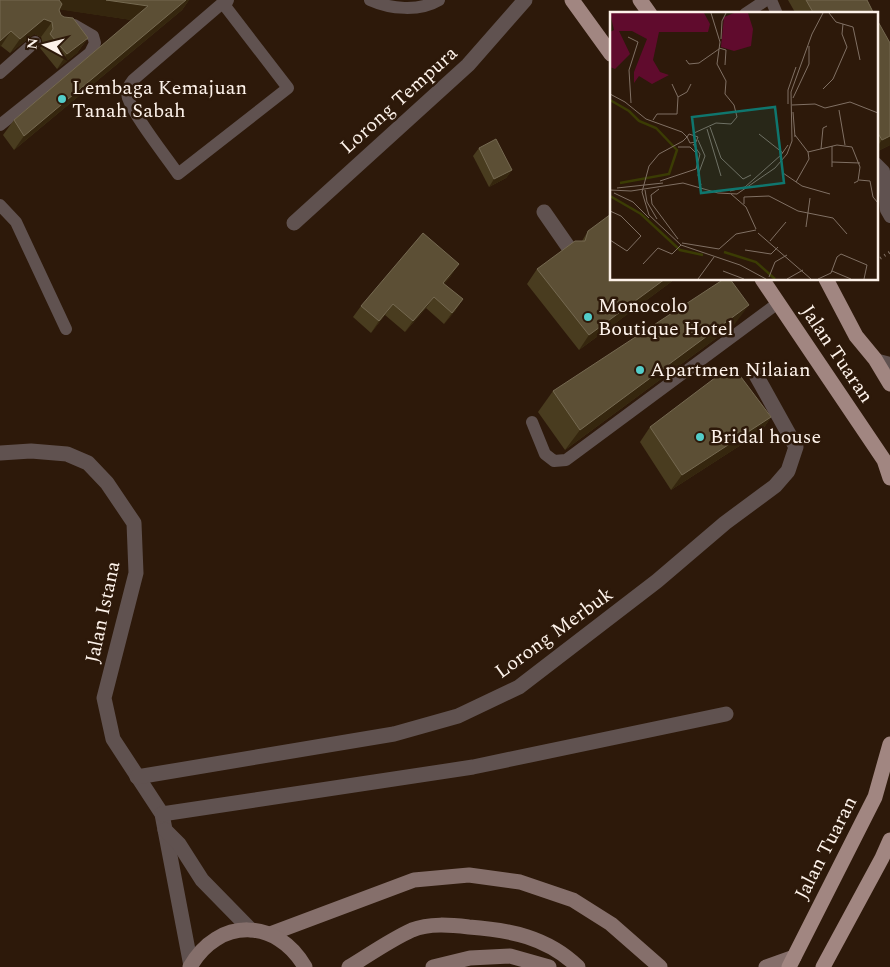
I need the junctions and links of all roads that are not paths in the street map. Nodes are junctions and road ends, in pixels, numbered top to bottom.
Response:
1 (227, 0) edge
2 (370, 0) edge
3 (439, 0) edge
4 (525, 0) edge
5 (572, 0) edge
6 (640, 0) edge
7 (766, 0) edge
8 (771, 0) edge
9 (649, 12) edge
10 (748, 12) edge
11 (776, 12) edge
12 (57, 25) edge
13 (35, 42) edge
14 (610, 53) edge
15 (0, 73) edge
16 (0, 125) edge
17 (883, 167) edge
18 (0, 205) edge
19 (544, 212) dead end
20 (890, 217) edge
21 (294, 223) dead end
22 (569, 248) edge
23 (763, 280) edge
24 (827, 280) edge
25 (778, 303) junction
26 (66, 328) dead end
27 (875, 359) junction
28 (890, 363) edge
29 (756, 375) dead end
30 (890, 384) edge
31 (532, 422) dead end
32 (0, 453) edge
33 (890, 478) edge
34 (726, 714) dead end
35 (890, 744) edge
36 (137, 777) junction
37 (162, 814) junction
38 (166, 830) junction
39 (890, 840) edge
40 (251, 930) junction
41 (270, 934) junction
42 (792, 962) edge
43 (190, 966) edge
44 (304, 967) edge
45 (349, 967) edge
46 (433, 967) edge
47 (549, 967) edge
48 (578, 967) edge
49 (660, 967) edge
50 (766, 967) edge
51 (823, 967) edge

1 - 1 lane
2 - 3 lane
4 - 21 street, Lorong Tempura
5 - 14 main road
6 - 9 main road
7 - 10 lane
8 - 11 lane
12 - 16 lane
13 - 15 lane
17 - 20 lane
18 - 26 lane
19 - 22 street
23 - 25 main road, Jalan Tuaran
24 - 27 main road, Jalan Tuaran
25 - 31 lane
25 - 33 main road, Jalan Tuaran
27 - 28 lane
27 - 30 main road, Jalan Tuaran
29 - 36 street, Lorong Merbuk
32 - 36 street, Jalan Istana
34 - 37 street
35 - 42 main road, Jalan Tuaran
36 - 37 street, Jalan Istana
37 - 38 street, Jalan Istana
38 - 40 street, Jalan Istana
38 - 43 street, Jalan Istana
39 - 51 main road
40 - 41 main road
40 - 43 main road
41 - 44 main road
41 - 49 main road
42 - 50 main road
45 - 48 main road
46 - 47 main road

